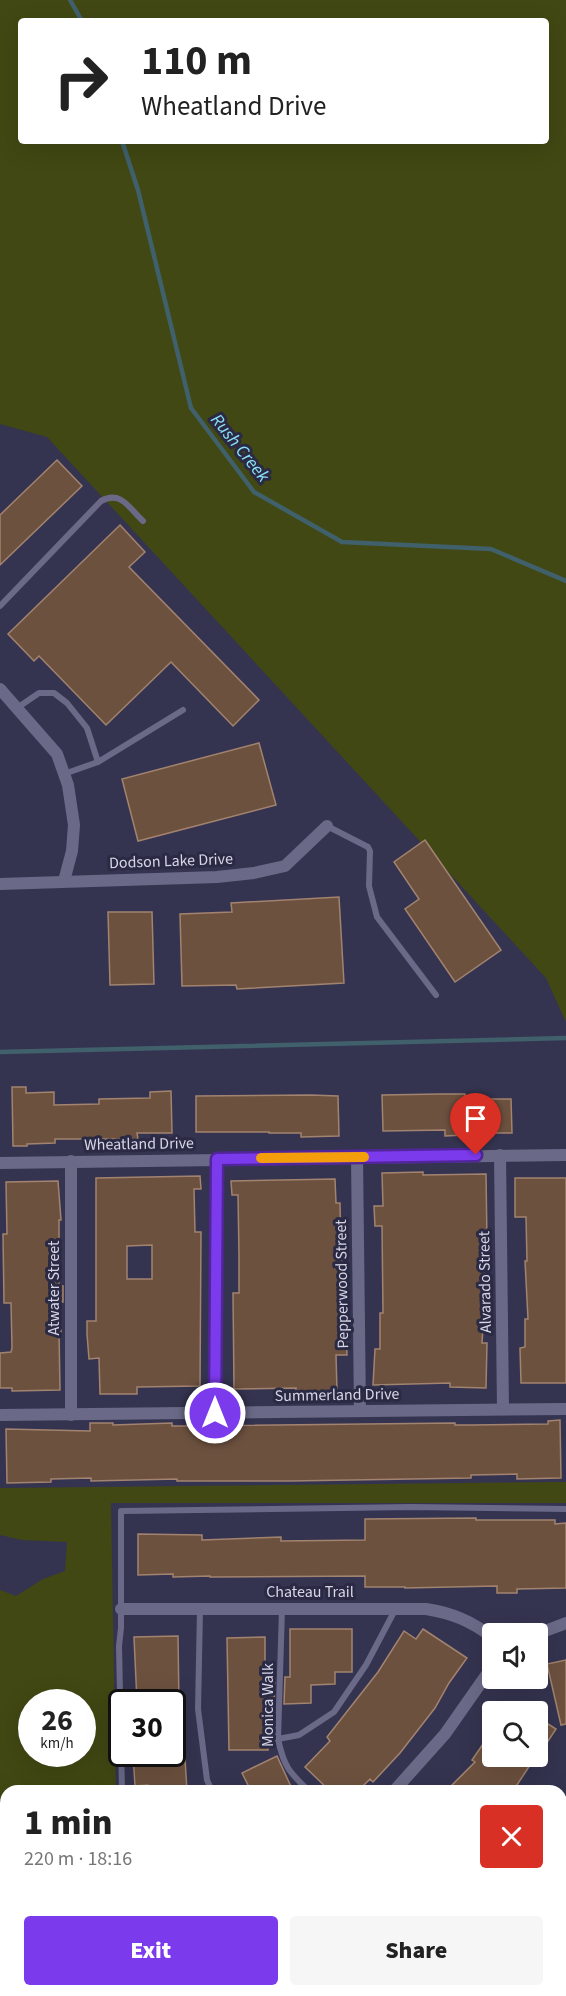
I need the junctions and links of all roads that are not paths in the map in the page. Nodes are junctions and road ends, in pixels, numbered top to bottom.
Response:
1 (143, 521) dead end
2 (0, 606) edge
3 (0, 689) edge
4 (16, 708) junction
5 (183, 710) dead end
6 (98, 762) junction
7 (64, 774) junction
8 (327, 826) joint
9 (64, 881) junction
10 (0, 884) edge
11 (436, 995) dead end
12 (500, 1155) junction
13 (566, 1155) edge
14 (357, 1157) junction
15 (217, 1159) junction
16 (70, 1161) junction
17 (0, 1162) edge
18 (503, 1409) junction
19 (566, 1409) edge
20 (360, 1412) junction
21 (215, 1413) junction
22 (71, 1414) junction
23 (0, 1415) edge
24 (566, 1509) edge
25 (282, 1608) junction
26 (121, 1609) junction
27 (396, 1609) junction
28 (200, 1610) junction
29 (566, 1623) edge
30 (482, 1629) edge
31 (548, 1630) edge
32 (482, 1681) edge
33 (278, 1739) junction
34 (122, 1785) edge
35 (209, 1785) edge
36 (303, 1785) edge
37 (398, 1785) edge

1 - 2 lane
3 - 4 street
4 - 6 lane
4 - 7 street
5 - 6 lane
6 - 7 lane
7 - 9 street
8 - 9 street, Dodson Lake Drive
8 - 11 lane
9 - 10 street, Dodson Lake Drive
12 - 13 street, Wheatland Drive
12 - 14 street, Wheatland Drive
12 - 18 street, Alvarado Street
14 - 15 street, Wheatland Drive
14 - 20 street, Pepperwood Street
15 - 16 street, Wheatland Drive
15 - 21 street
16 - 17 street, Wheatland Drive
16 - 22 street, Atwater Street
18 - 19 street, Summerland Drive
18 - 20 street, Summerland Drive
20 - 21 street, Summerland Drive
21 - 22 street, Summerland Drive
22 - 23 street, Summerland Drive
24 - 26 lane
25 - 27 street, Chateau Trail
25 - 28 street, Chateau Trail
25 - 33 lane, Monica Walk
26 - 28 street, Chateau Trail
26 - 34 lane
27 - 30 street, Chateau Trail
27 - 33 lane
28 - 35 lane
29 - 31 street
32 - 37 street
33 - 36 lane, Monica Walk

